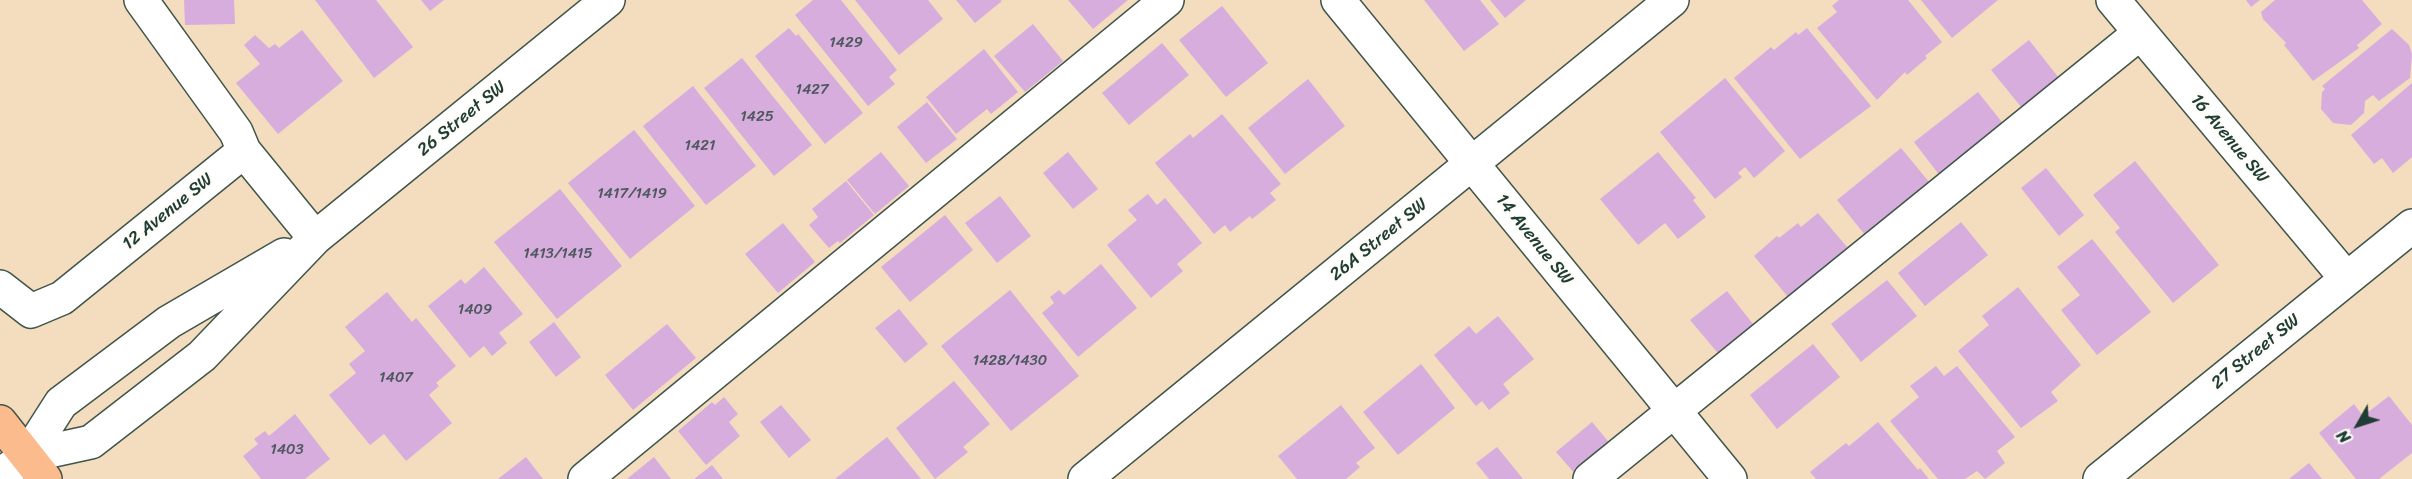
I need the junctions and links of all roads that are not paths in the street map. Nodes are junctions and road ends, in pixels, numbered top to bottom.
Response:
1 (141, 0) edge
2 (608, 0) edge
3 (1167, 0) edge
4 (1338, 0) edge
5 (1672, 0) edge
6 (2113, 0) edge
7 (2140, 33) junction
8 (244, 151) junction
9 (1472, 164) junction
10 (2412, 226) edge
11 (315, 238) junction
12 (2346, 278) junction
13 (0, 287) edge
14 (1674, 411) junction
15 (0, 422) edge
16 (36, 467) edge
17 (0, 475) edge
18 (585, 479) edge
19 (1085, 479) edge
20 (1590, 479) edge
21 (1730, 479) edge
22 (2100, 479) edge

1 - 8 street
2 - 11 street, 26 Street SW
3 - 18 street
4 - 9 street, 14 Avenue SW
5 - 9 street, 26A Street SW
6 - 7 street, 16 Avenue SW
7 - 12 street, 16 Avenue SW
7 - 14 street
8 - 11 street
8 - 13 street, 12 Avenue SW
9 - 14 street, 14 Avenue SW
9 - 19 street, 26A Street SW
10 - 12 street, 27 Street SW
11 - 16 street, 26 Street SW
11 - 16 street, 26 Street SW
12 - 22 street, 27 Street SW
14 - 20 street
14 - 21 street, 14 Avenue SW
15 - 16 main road
16 - 17 street, 26 Street SW

